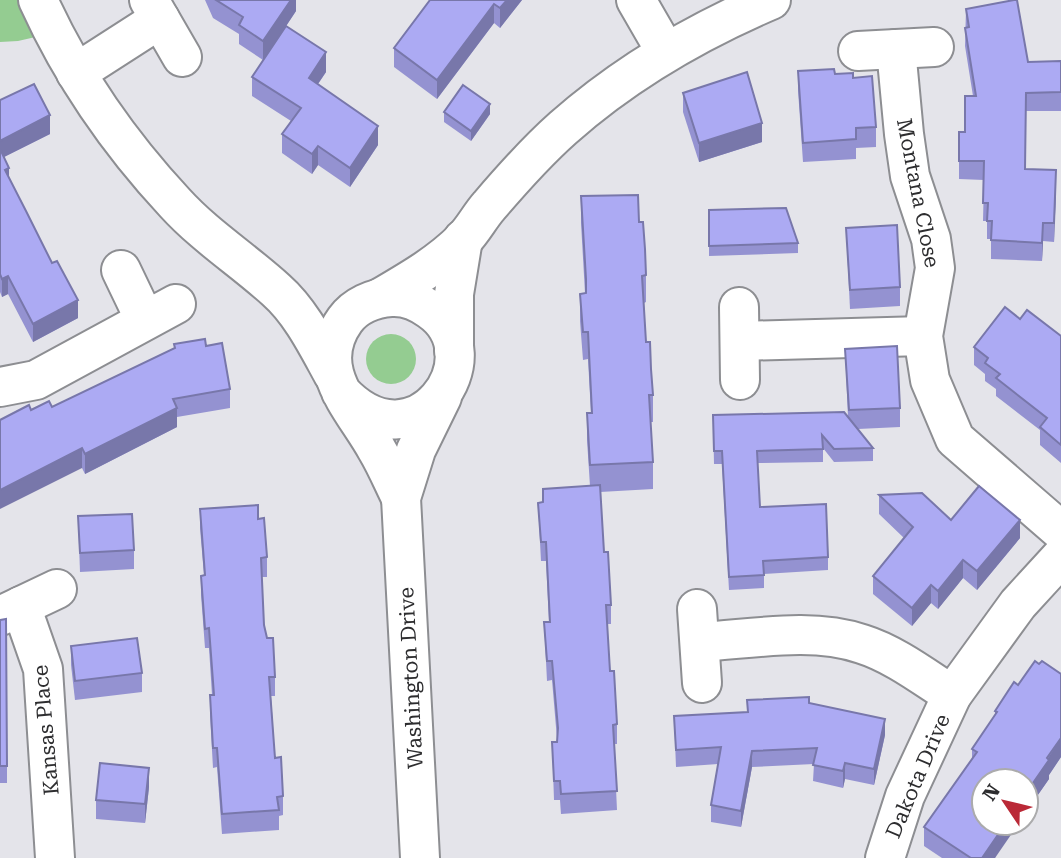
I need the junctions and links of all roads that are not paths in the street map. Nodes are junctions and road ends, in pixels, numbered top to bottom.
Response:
1 (38, 0) edge
2 (636, 0) edge
3 (771, 0) edge
4 (155, 9) edge
5 (934, 47) dead end
6 (896, 49) junction
7 (859, 51) dead end
8 (666, 52) junction
9 (182, 57) dead end
10 (76, 73) junction
11 (463, 239) junction
12 (121, 270) dead end
13 (278, 291) junction
14 (370, 301) junction
15 (923, 336) junction
16 (454, 351) junction
17 (740, 380) dead end
18 (337, 383) junction
19 (0, 387) edge
20 (445, 391) junction
21 (401, 498) junction
22 (1061, 531) edge
23 (1061, 557) edge
24 (57, 589) dead end
25 (10, 611) edge
26 (702, 683) dead end
27 (952, 695) junction
28 (55, 858) edge
29 (420, 858) edge
30 (884, 858) edge

1 - 10 street, Washington Drive
2 - 8 street
3 - 8 street
4 - 9 street
4 - 10 street
5 - 6 street
6 - 7 street
6 - 15 street, Montana Close
8 - 11 street
10 - 13 street, Washington Drive
11 - 14 street
11 - 16 street
12 - 19 street
13 - 14 street, Washington Drive
13 - 18 street, Washington Drive
14 - 16 street
14 - 18 street
15 - 17 street
15 - 22 street, Montana Close
16 - 20 street
18 - 20 street
18 - 21 street, Washington Drive
20 - 21 street, Washington Drive
21 - 29 street, Washington Drive
23 - 27 street, Dakota Drive
24 - 25 street, Kansas Place
25 - 28 street, Kansas Place
26 - 27 street, Dakota Drive
27 - 30 street, Dakota Drive

